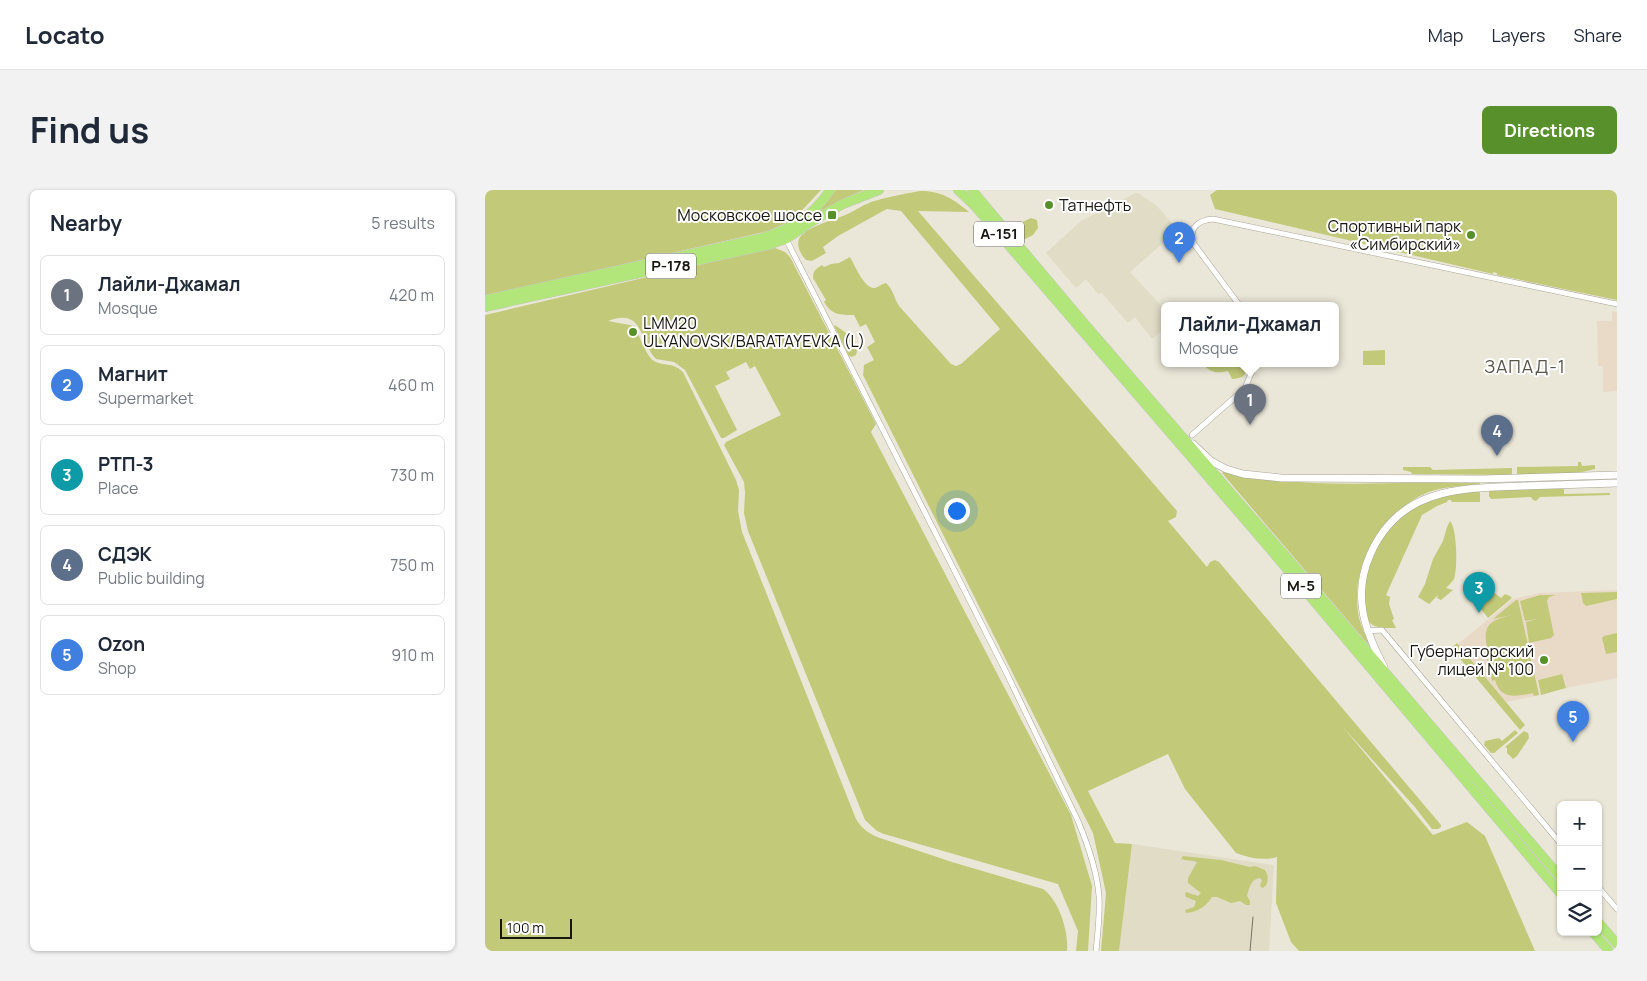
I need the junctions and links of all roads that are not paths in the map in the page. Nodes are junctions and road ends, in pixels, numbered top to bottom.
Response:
1 (830, 190) edge
2 (879, 190) edge
3 (958, 190) edge
4 (972, 190) edge
5 (1000, 225) joint
6 (786, 238) junction
7 (1039, 280) joint
8 (485, 300) edge
9 (1237, 302) edge
10 (1617, 304) edge
11 (485, 306) edge
12 (1081, 324) junction
13 (1254, 367) edge
14 (1161, 412) junction
15 (1192, 435) dead end
16 (1617, 475) edge
17 (1483, 479) junction
18 (1593, 480) junction
19 (1617, 483) edge
20 (1483, 487) junction
21 (1367, 631) junction
22 (1390, 679) junction
23 (1557, 839) edge
24 (1557, 873) edge
25 (1558, 891) edge
26 (1601, 891) edge
27 (1617, 909) edge
28 (1602, 927) edge
29 (1596, 936) edge
30 (1617, 944) edge
31 (1096, 951) edge
32 (1609, 951) edge

1 - 8 highway, Р-178
2 - 6 highway, Р-178
3 - 7 highway, А-151
4 - 5 highway, А-151
5 - 12 highway, М-5
6 - 11 highway, Р-178
6 - 31 street
7 - 12 highway, М-5
9 - 10 street
12 - 14 highway, М-5
12 - 25 highway, М-5
13 - 15 street
14 - 17 street
14 - 22 highway, М-5
16 - 18 street
17 - 18 street
17 - 20 street
18 - 19 street
18 - 20 street
20 - 21 street
21 - 22 street
21 - 23 street
22 - 24 highway, М-5
26 - 27 street
28 - 30 highway
29 - 32 highway

